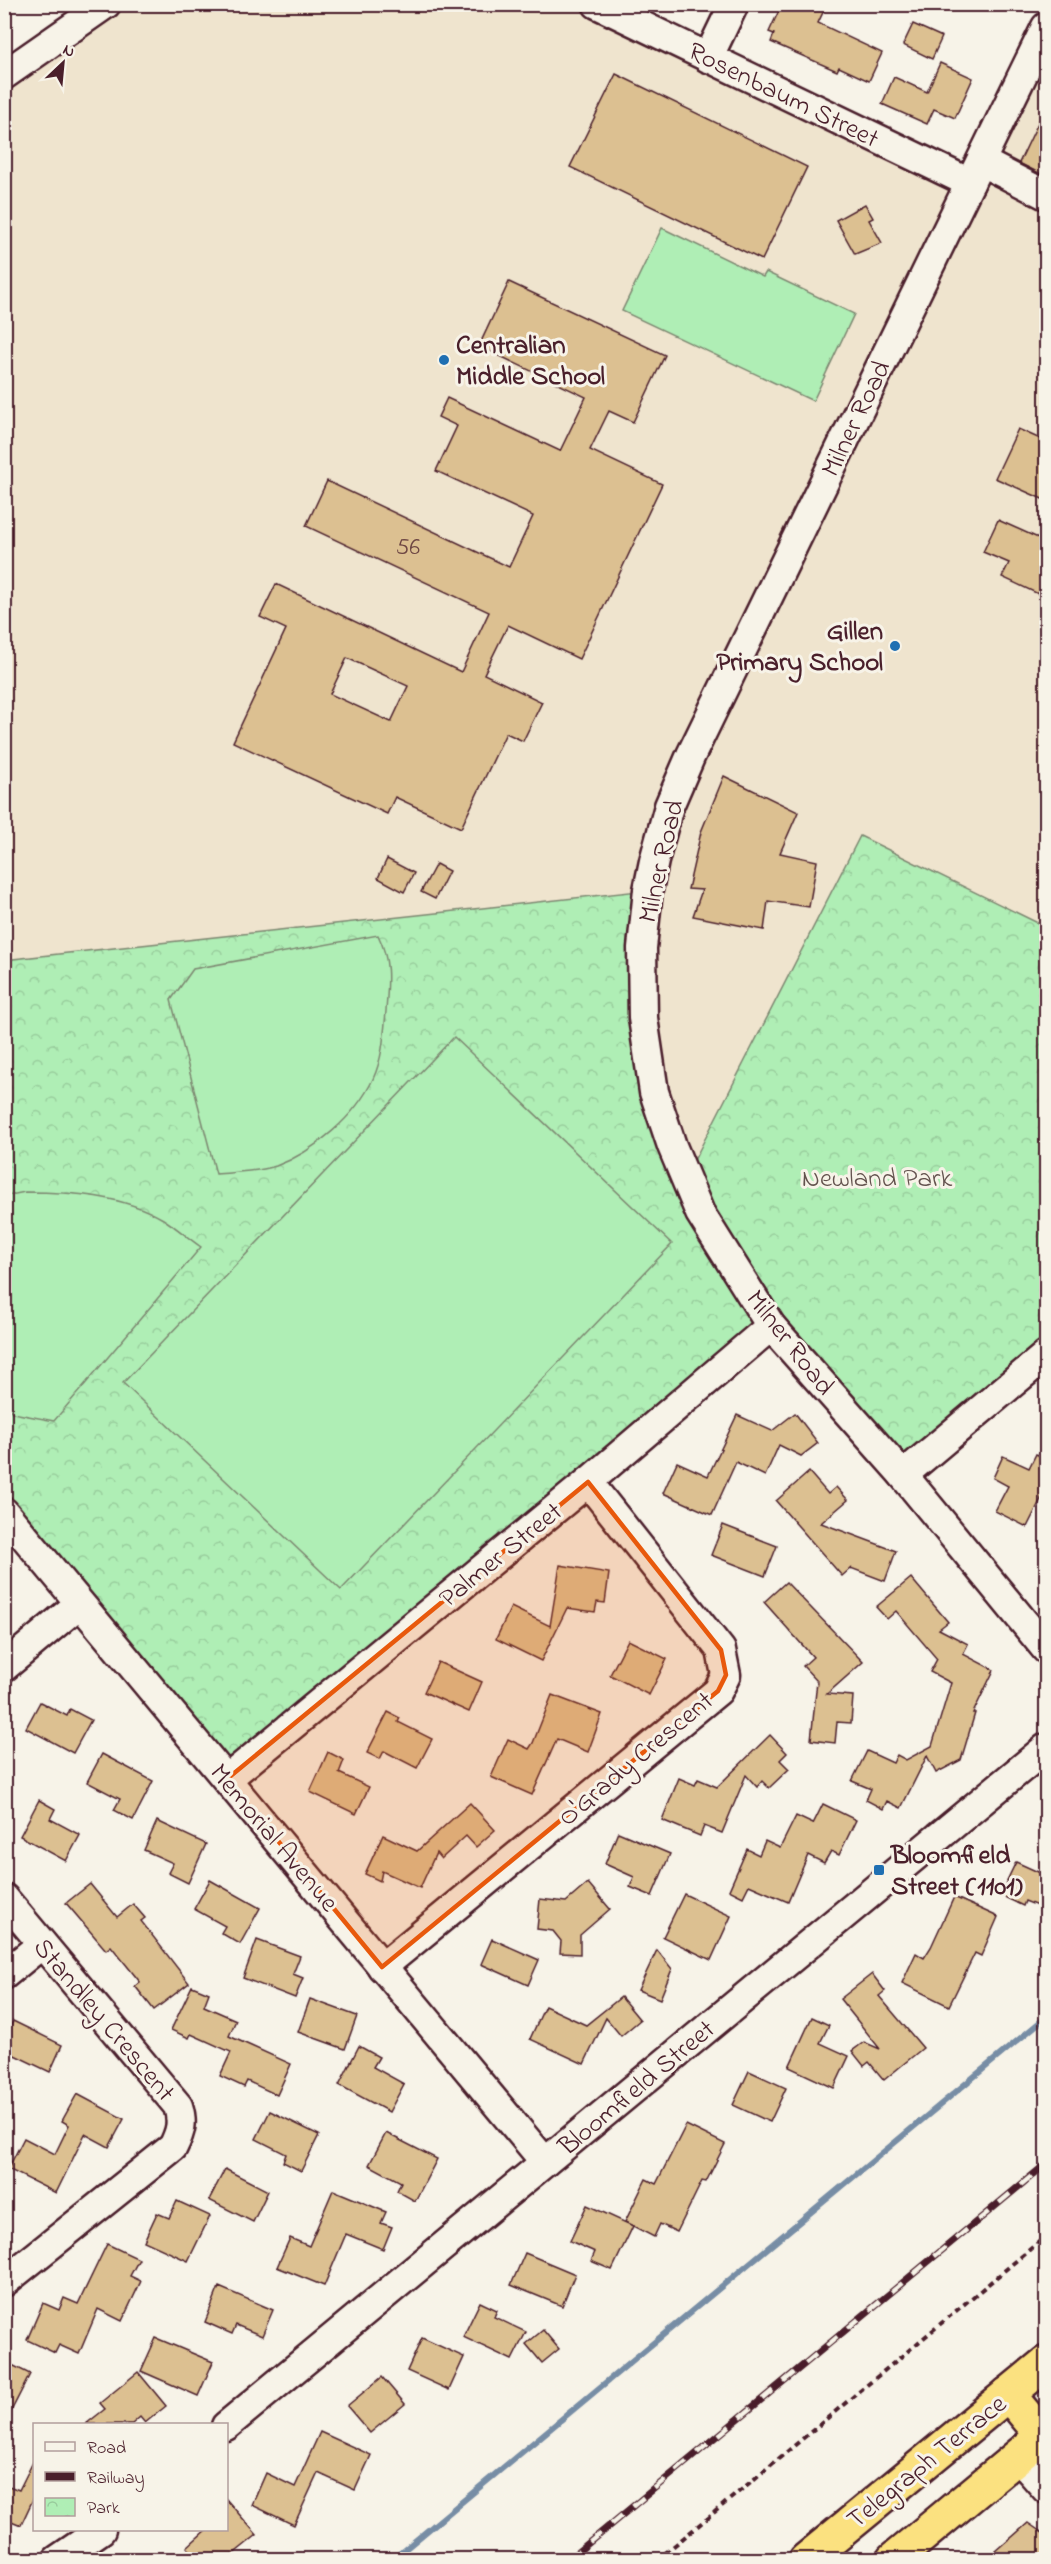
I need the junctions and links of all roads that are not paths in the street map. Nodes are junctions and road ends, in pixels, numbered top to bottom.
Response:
1 (106, 4) edge
2 (597, 4) edge
3 (734, 4) edge
4 (1045, 34) edge
5 (708, 58) junction
6 (4, 75) edge
7 (976, 173) junction
8 (1047, 195) edge
9 (771, 1326) junction
10 (1047, 1355) edge
11 (903, 1475) junction
12 (588, 1482) junction
13 (4, 1512) edge
14 (79, 1604) junction
15 (1047, 1649) edge
16 (4, 1666) edge
17 (1047, 1748) edge
18 (226, 1779) junction
19 (4, 1898) edge
20 (42, 1944) junction
21 (382, 1967) junction
22 (4, 1975) edge
23 (545, 2162) junction
24 (4, 2282) edge
25 (1047, 2362) edge
26 (1008, 2394) junction
27 (228, 2424) edge
28 (1045, 2435) edge
29 (1018, 2457) junction
30 (1047, 2489) edge
31 (98, 2531) edge
32 (57, 2559) edge
33 (806, 2559) edge
34 (892, 2559) edge

1 - 6 street
2 - 5 street, Rosenbaum Street
3 - 5 street
4 - 7 street, Milner Road
5 - 7 street, Rosenbaum Street
7 - 8 street, Rosenbaum Street
7 - 9 street, Milner Road
9 - 11 street, Milner Road
9 - 12 street, Palmer Street
10 - 11 street
11 - 15 street, Milner Road
12 - 18 street, Palmer Street
12 - 21 street, O'Grady Crescent
13 - 14 street, Memorial Avenue
14 - 16 street
14 - 18 street, Memorial Avenue
17 - 23 street, Bloomfield Street
18 - 21 street, Memorial Avenue
19 - 20 street, Standley Crescent
20 - 22 street
20 - 24 street, Standley Crescent
21 - 23 street, Memorial Avenue
23 - 27 street, Bloomfield Street
25 - 26 highway, Telegraph Terrace
26 - 28 highway
26 - 33 highway, Telegraph Terrace
28 - 29 highway, Telegraph Terrace
29 - 30 street
29 - 34 highway, Telegraph Terrace
31 - 32 street

